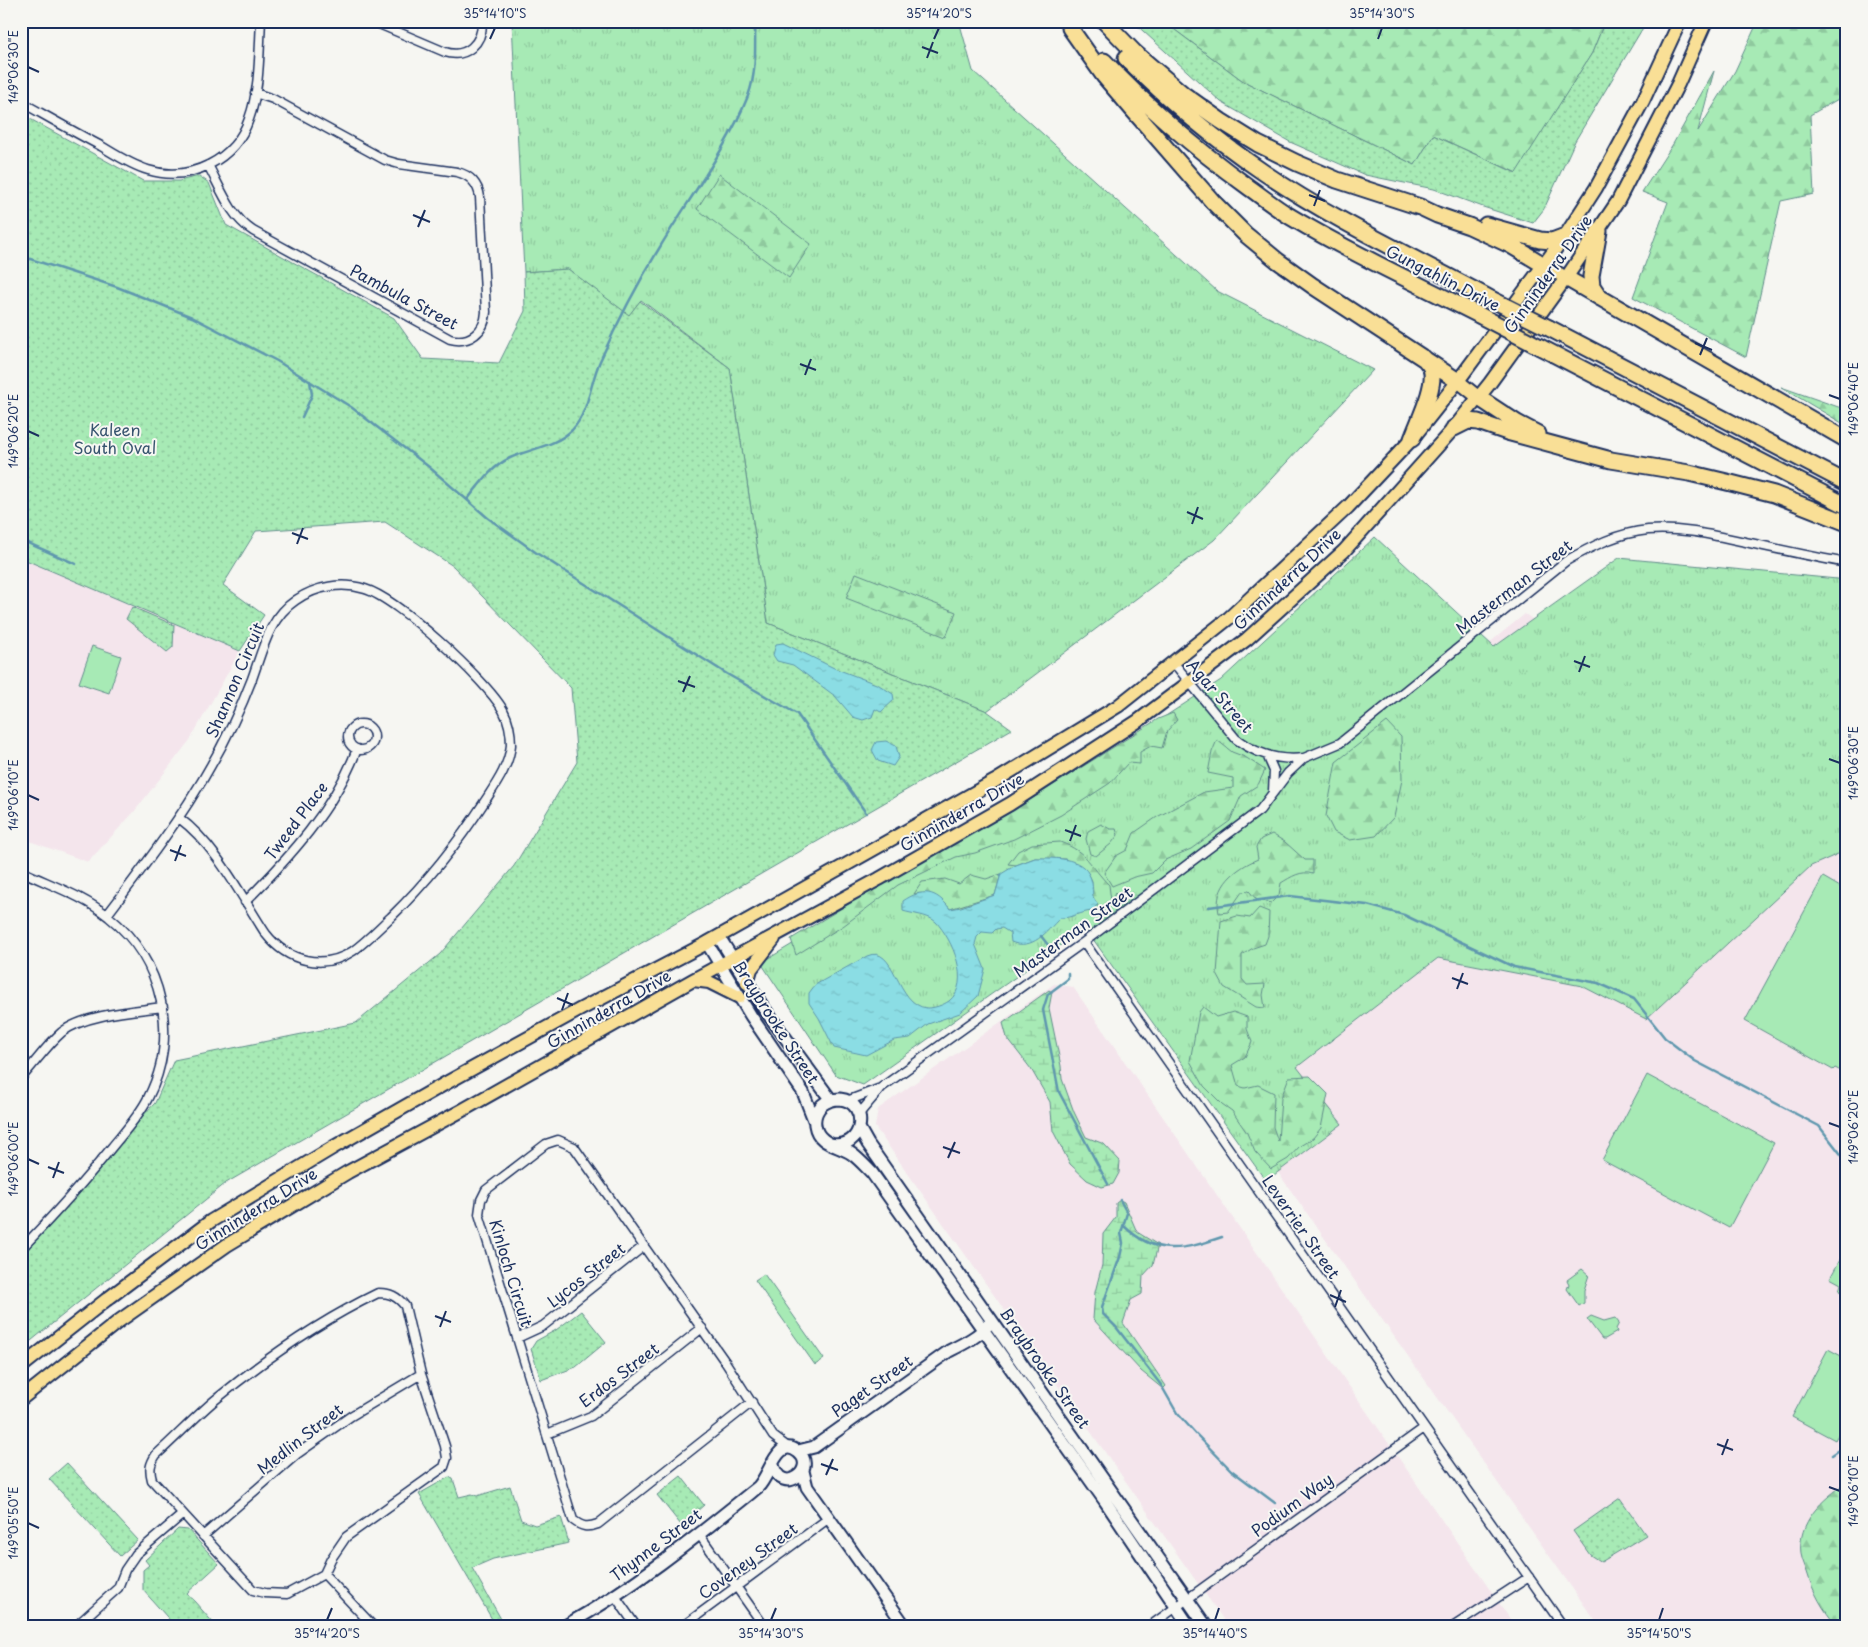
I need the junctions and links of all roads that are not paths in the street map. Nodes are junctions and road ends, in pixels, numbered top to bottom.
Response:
1 (262, 21) edge
2 (372, 21) edge
3 (482, 21) edge
4 (1094, 21) edge
5 (1104, 21) edge
6 (1680, 21) edge
7 (1706, 21) edge
8 (1067, 24) edge
9 (255, 93) junction
10 (21, 102) edge
11 (208, 165) junction
12 (1420, 207) junction
13 (1599, 231) junction
14 (1565, 236) junction
15 (1544, 265) junction
16 (1566, 278) junction
17 (1600, 298) junction
18 (1424, 358) junction
19 (1458, 381) junction
20 (1478, 398) junction
21 (1454, 428) junction
22 (1412, 439) junction
23 (1847, 440) edge
24 (1564, 447) junction
25 (1847, 483) edge
26 (1847, 506) edge
27 (1847, 524) edge
28 (1847, 563) edge
29 (1173, 662) junction
30 (1190, 683) junction
31 (357, 750) dead end
32 (1267, 755) junction
33 (1304, 758) junction
34 (1273, 791) junction
35 (179, 818) junction
36 (21, 871) edge
37 (246, 902) junction
38 (107, 915) junction
39 (777, 934) junction
40 (719, 937) junction
41 (1084, 942) junction
42 (707, 943) junction
43 (726, 962) junction
44 (693, 980) junction
45 (747, 982) junction
46 (739, 997) junction
47 (163, 1007) junction
48 (21, 1078) edge
49 (882, 1087) junction
50 (831, 1100) junction
51 (848, 1101) junction
52 (859, 1114) junction
53 (814, 1120) junction
54 (859, 1128) junction
55 (830, 1144) junction
56 (644, 1246) junction
57 (21, 1249) edge
58 (992, 1321) junction
59 (702, 1328) junction
60 (982, 1328) junction
61 (517, 1338) junction
62 (21, 1367) edge
63 (421, 1374) junction
64 (21, 1399) edge
65 (752, 1402) junction
66 (1424, 1428) junction
67 (547, 1434) junction
68 (773, 1436) junction
69 (814, 1447) junction
70 (793, 1450) junction
71 (774, 1460) junction
72 (804, 1467) junction
73 (786, 1479) junction
74 (762, 1483) junction
75 (807, 1487) junction
76 (183, 1514) junction
77 (829, 1518) junction
78 (699, 1534) junction
79 (204, 1536) junction
80 (324, 1574) junction
81 (1529, 1577) junction
82 (736, 1586) junction
83 (615, 1596) junction
84 (1187, 1599) junction
85 (1176, 1607) junction
86 (76, 1626) edge
87 (373, 1626) edge
88 (565, 1626) edge
89 (636, 1626) edge
90 (683, 1626) edge
91 (764, 1626) edge
92 (905, 1626) edge
93 (1150, 1626) edge
94 (1189, 1626) edge
95 (1206, 1626) edge
96 (1454, 1626) edge
97 (1563, 1626) edge

1 - 9 street
2 - 3 street
4 - 25 highway, Gungahlin Drive, bridge
5 - 12 highway
6 - 14 main road, Ginninderra Drive
7 - 13 main road, Ginninderra Drive
8 - 18 highway
8 - 26 highway, Gungahlin Drive, bridge
9 - 11 street
9 - 11 street, Pambula Street
10 - 11 street
12 - 14 highway
12 - 15 highway
13 - 16 main road, Ginninderra Drive
13 - 17 highway
14 - 15 main road, Ginninderra Drive
15 - 16 main road
15 - 19 main road, Ginninderra Drive
16 - 17 highway
16 - 20 main road, Ginninderra Drive
17 - 23 highway
18 - 19 highway
18 - 22 highway
19 - 20 main road
19 - 22 main road, Ginninderra Drive
20 - 21 main road, Ginninderra Drive
20 - 24 highway
21 - 24 highway
21 - 30 main road, Ginninderra Drive
22 - 29 main road, Ginninderra Drive
24 - 27 highway
28 - 33 street, Masterman Street
29 - 30 street, Agar Street
29 - 40 main road, Ginninderra Drive
30 - 32 street, Agar Street
30 - 39 main road, Ginninderra Drive
31 - 37 street, Tweed Place
32 - 33 street, Agar Street
32 - 34 street
33 - 34 street, Masterman Street
34 - 41 street, Masterman Street
35 - 37 street, Shannon Circuit
35 - 37 street, Shannon Circuit
35 - 38 street, Shannon Circuit
36 - 38 street
38 - 47 street
39 - 43 main road, Ginninderra Drive
39 - 45 main road
40 - 42 main road, Ginninderra Drive
40 - 43 street, Braybrooke Street
41 - 49 street, Masterman Street
41 - 66 street, Leverrier Street
42 - 43 street, Braybrooke Street
42 - 62 main road, Ginninderra Drive
43 - 44 main road, Ginninderra Drive
43 - 45 street, Braybrooke Street
43 - 46 street, Braybrooke Street
44 - 46 main road
44 - 64 main road, Ginninderra Drive
45 - 50 street, Braybrooke Street
46 - 53 street, Braybrooke Street
47 - 48 street
47 - 57 street
49 - 51 street, Masterman Street
49 - 52 street, Masterman Street
50 - 51 street
50 - 53 street
51 - 52 street
52 - 54 street
53 - 55 street
54 - 55 street
54 - 58 street, Braybrooke Street
55 - 60 street, Braybrooke Street
56 - 59 street, Kinloch Circuit
56 - 61 street, Lycos Street
56 - 61 street, Kinloch Circuit
58 - 60 street, Paget Street
58 - 84 street, Braybrooke Street
59 - 65 street, Kinloch Circuit
59 - 67 street, Erdos Street
60 - 69 street, Paget Street
60 - 85 street, Braybrooke Street
61 - 67 street, Kinloch Circuit
63 - 76 street
63 - 79 street, Medlin Street
63 - 80 street
65 - 67 street, Kinloch Circuit
65 - 68 street, Kinloch Circuit
66 - 81 street, Leverrier Street
66 - 84 street, Podium Way
68 - 70 street, Kinloch Circuit
68 - 71 street, Kinloch Circuit
69 - 70 street, Paget Street
69 - 72 street, Paget Street
70 - 71 street
70 - 72 street
71 - 73 street
71 - 74 street, Thynne Street
72 - 73 street
72 - 75 street
73 - 74 street, Thynne Street
73 - 75 street
74 - 78 street, Thynne Street
75 - 77 street
76 - 79 street
76 - 86 street
77 - 82 street, Coveney Street
77 - 92 street
78 - 82 street
78 - 83 street, Thynne Street
79 - 80 street
80 - 87 street
81 - 96 street
81 - 97 street, Leverrier Street
82 - 90 street, Coveney Street
82 - 91 street
83 - 88 street, Thynne Street
83 - 89 street
84 - 85 street, Podium Way
84 - 95 street, Braybrooke Street
85 - 93 street, Podium Way
85 - 94 street, Braybrooke Street

